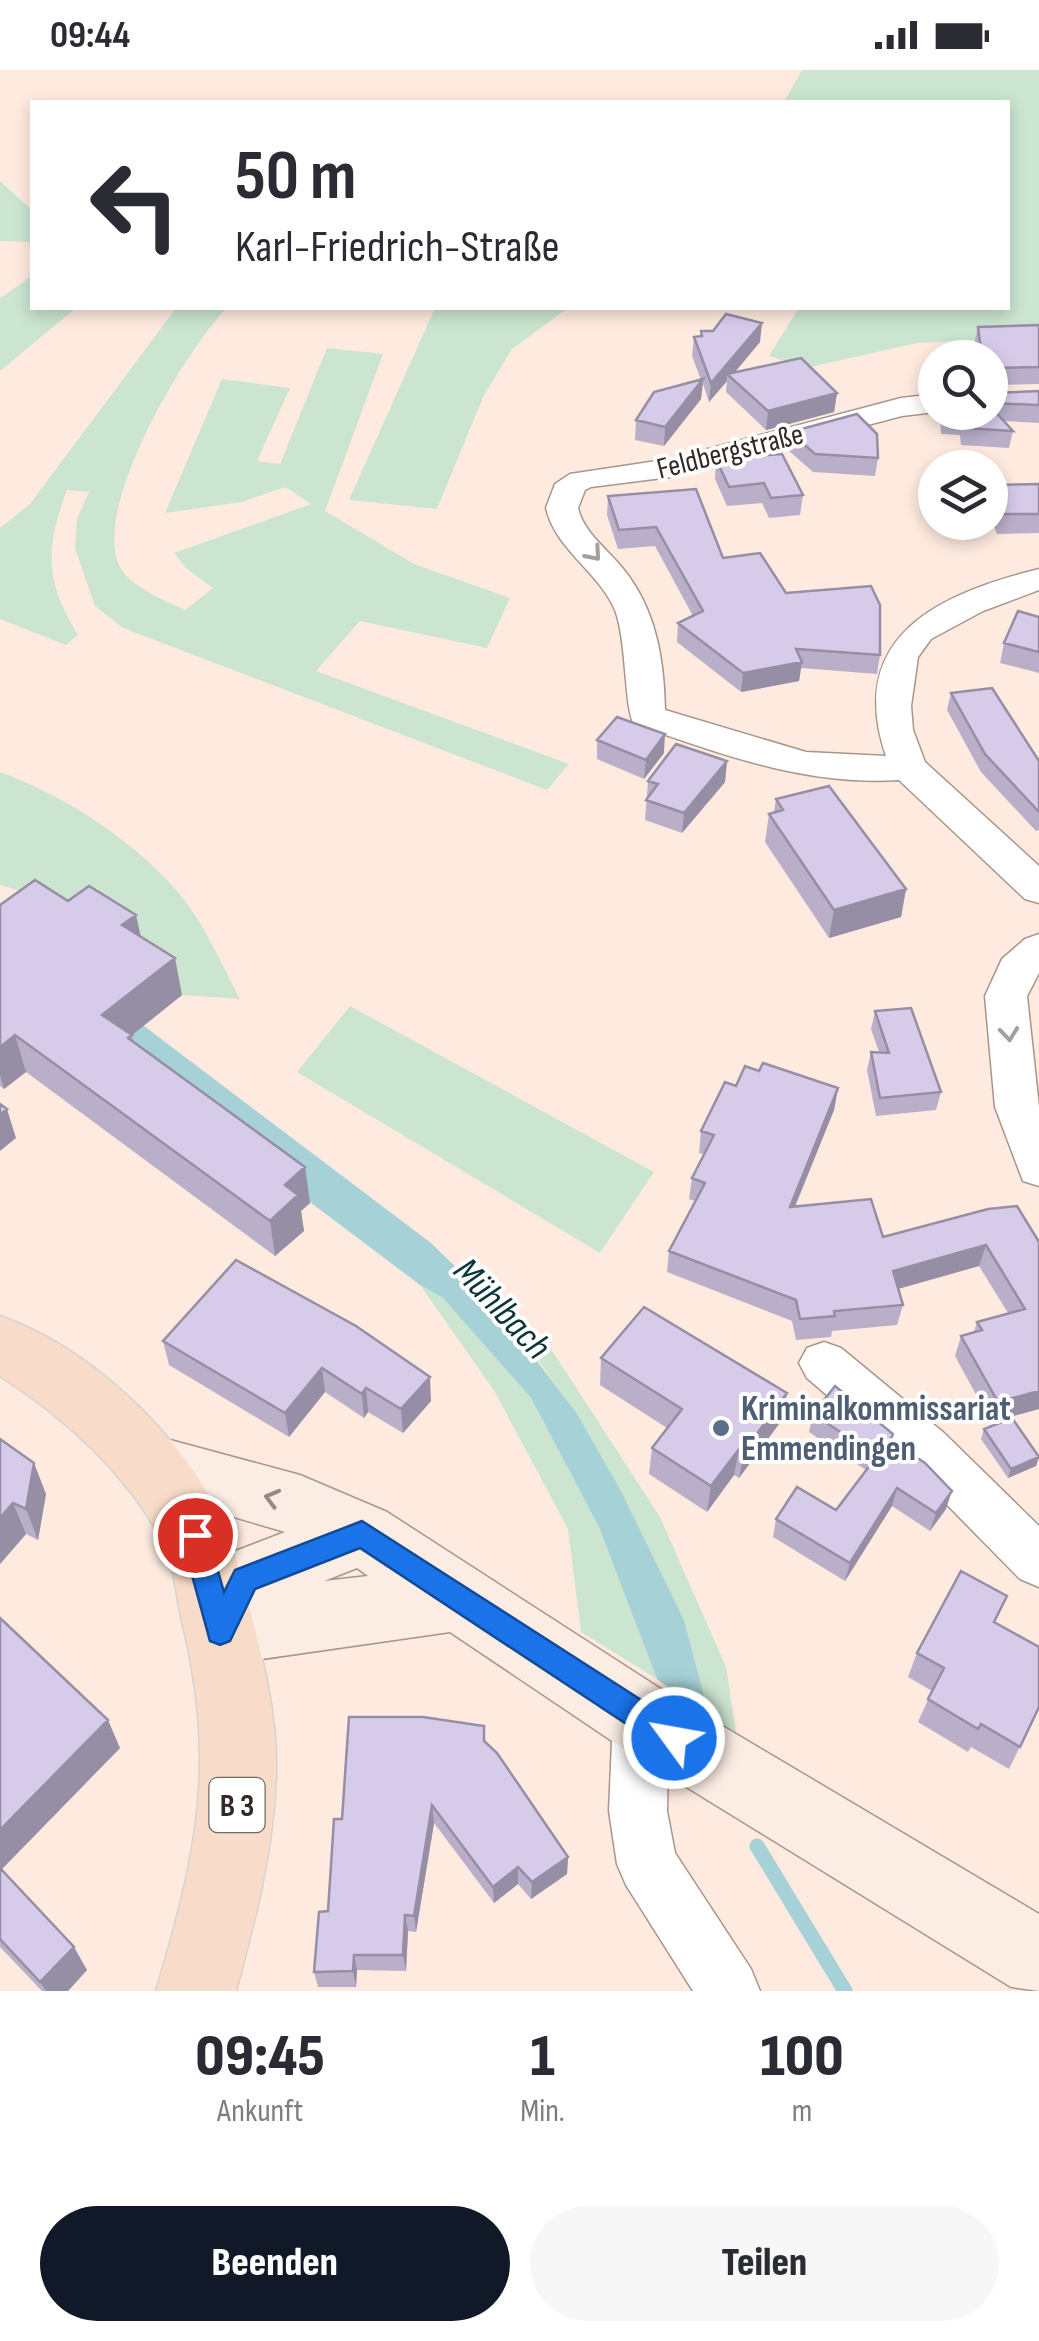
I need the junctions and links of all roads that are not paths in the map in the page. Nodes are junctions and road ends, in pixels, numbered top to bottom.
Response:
1 (918, 405) edge
2 (1039, 579) edge
3 (1003, 590) junction
4 (1039, 607) edge
5 (908, 768) junction
6 (1039, 889) edge
7 (1039, 949) edge
8 (1039, 1168) edge
9 (0, 1343) edge
10 (824, 1363) dead end
11 (148, 1464) junction
12 (362, 1534) junction
13 (1039, 1562) edge
14 (456, 1598) junction
15 (220, 1631) junction
16 (642, 1718) junction
17 (1039, 1960) edge
18 (196, 1991) edge
19 (729, 1991) edge

1 -> 5 street, Feldbergstraße
2 - 3 street
3 - 4 street
3 - 5 street
5 - 6 street
7 -> 8 street
9 - 11 main road, B 3
10 - 13 street
12 -> 11 street
11 - 15 main road, B 3
12 - 14 street
12 - 15 street
14 - 15 street
14 - 16 street
15 - 18 main road, B 3
16 - 17 street
16 - 19 street

